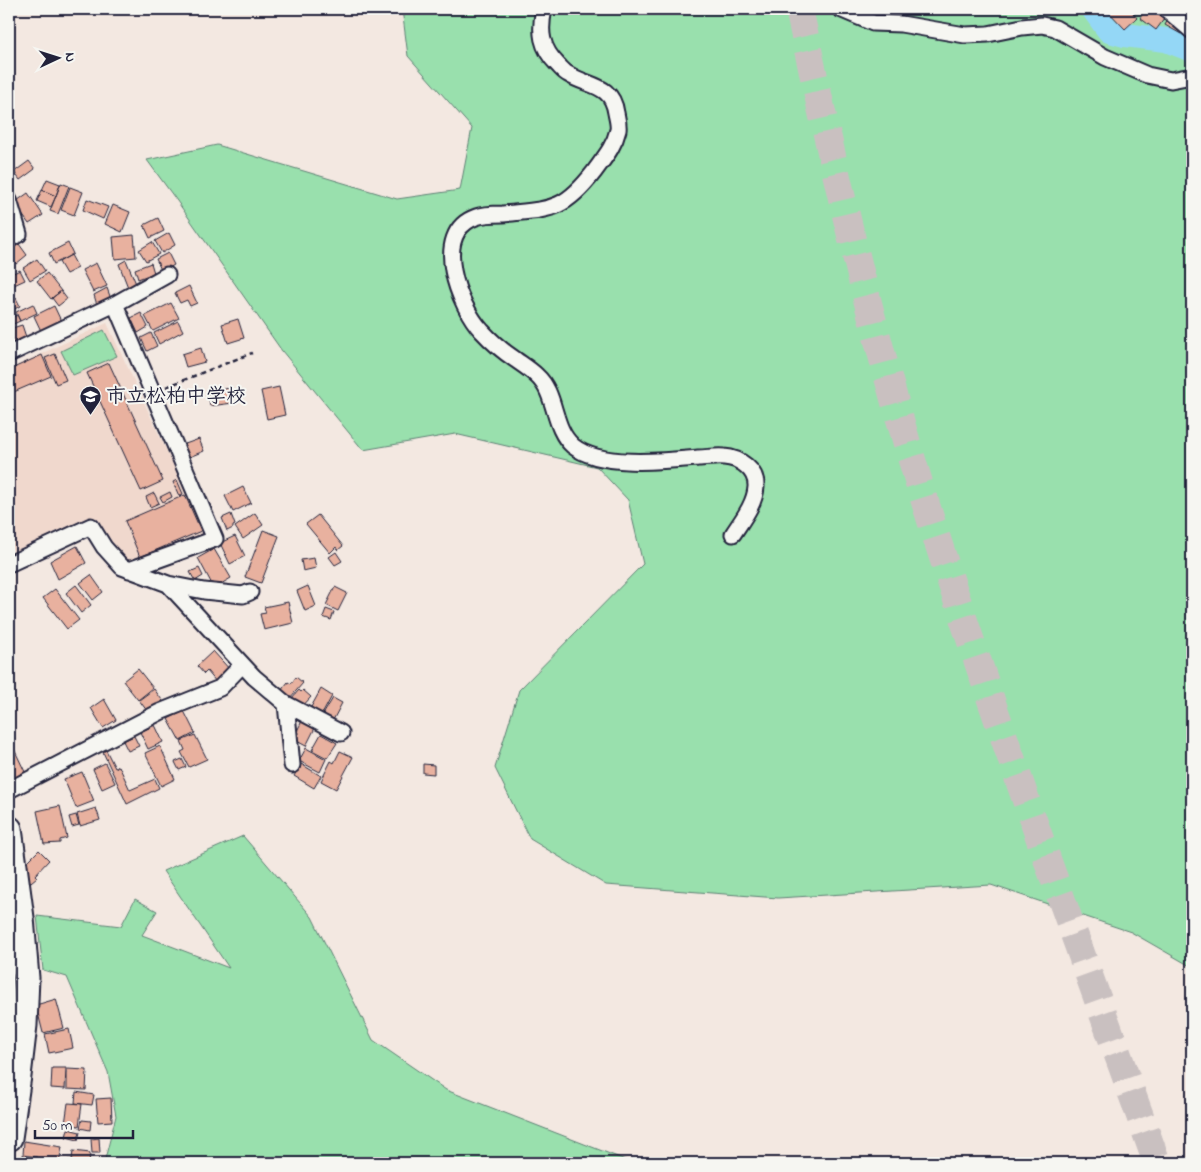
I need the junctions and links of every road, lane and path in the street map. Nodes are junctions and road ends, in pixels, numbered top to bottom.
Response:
1 (544, 9) edge
2 (840, 9) edge
3 (1166, 9) edge
4 (1192, 30) edge
5 (1192, 76) edge
6 (9, 200) edge
7 (9, 239) edge
8 (167, 275) dead end
9 (115, 304) junction
10 (252, 353) dead end
11 (9, 354) edge
12 (152, 392) junction
13 (733, 534) dead end
14 (9, 564) edge
15 (129, 570) junction
16 (168, 584) junction
17 (250, 592) dead end
18 (242, 665) junction
19 (286, 704) junction
20 (341, 733) dead end
21 (292, 765) dead end
22 (9, 790) edge
23 (9, 830) edge
24 (11, 863) edge
25 (9, 1138) edge

1 - 13 street
2 - 5 street
3 - 4 street
6 - 7 street
8 - 9 street
9 - 11 street
9 - 12 street
10 - 12 path
12 - 15 street
14 - 15 street
15 - 16 street
16 - 17 street
16 - 18 street
18 - 19 street
18 - 22 street
19 - 20 street
19 - 21 street
23 - 24 highway
24 - 25 highway

